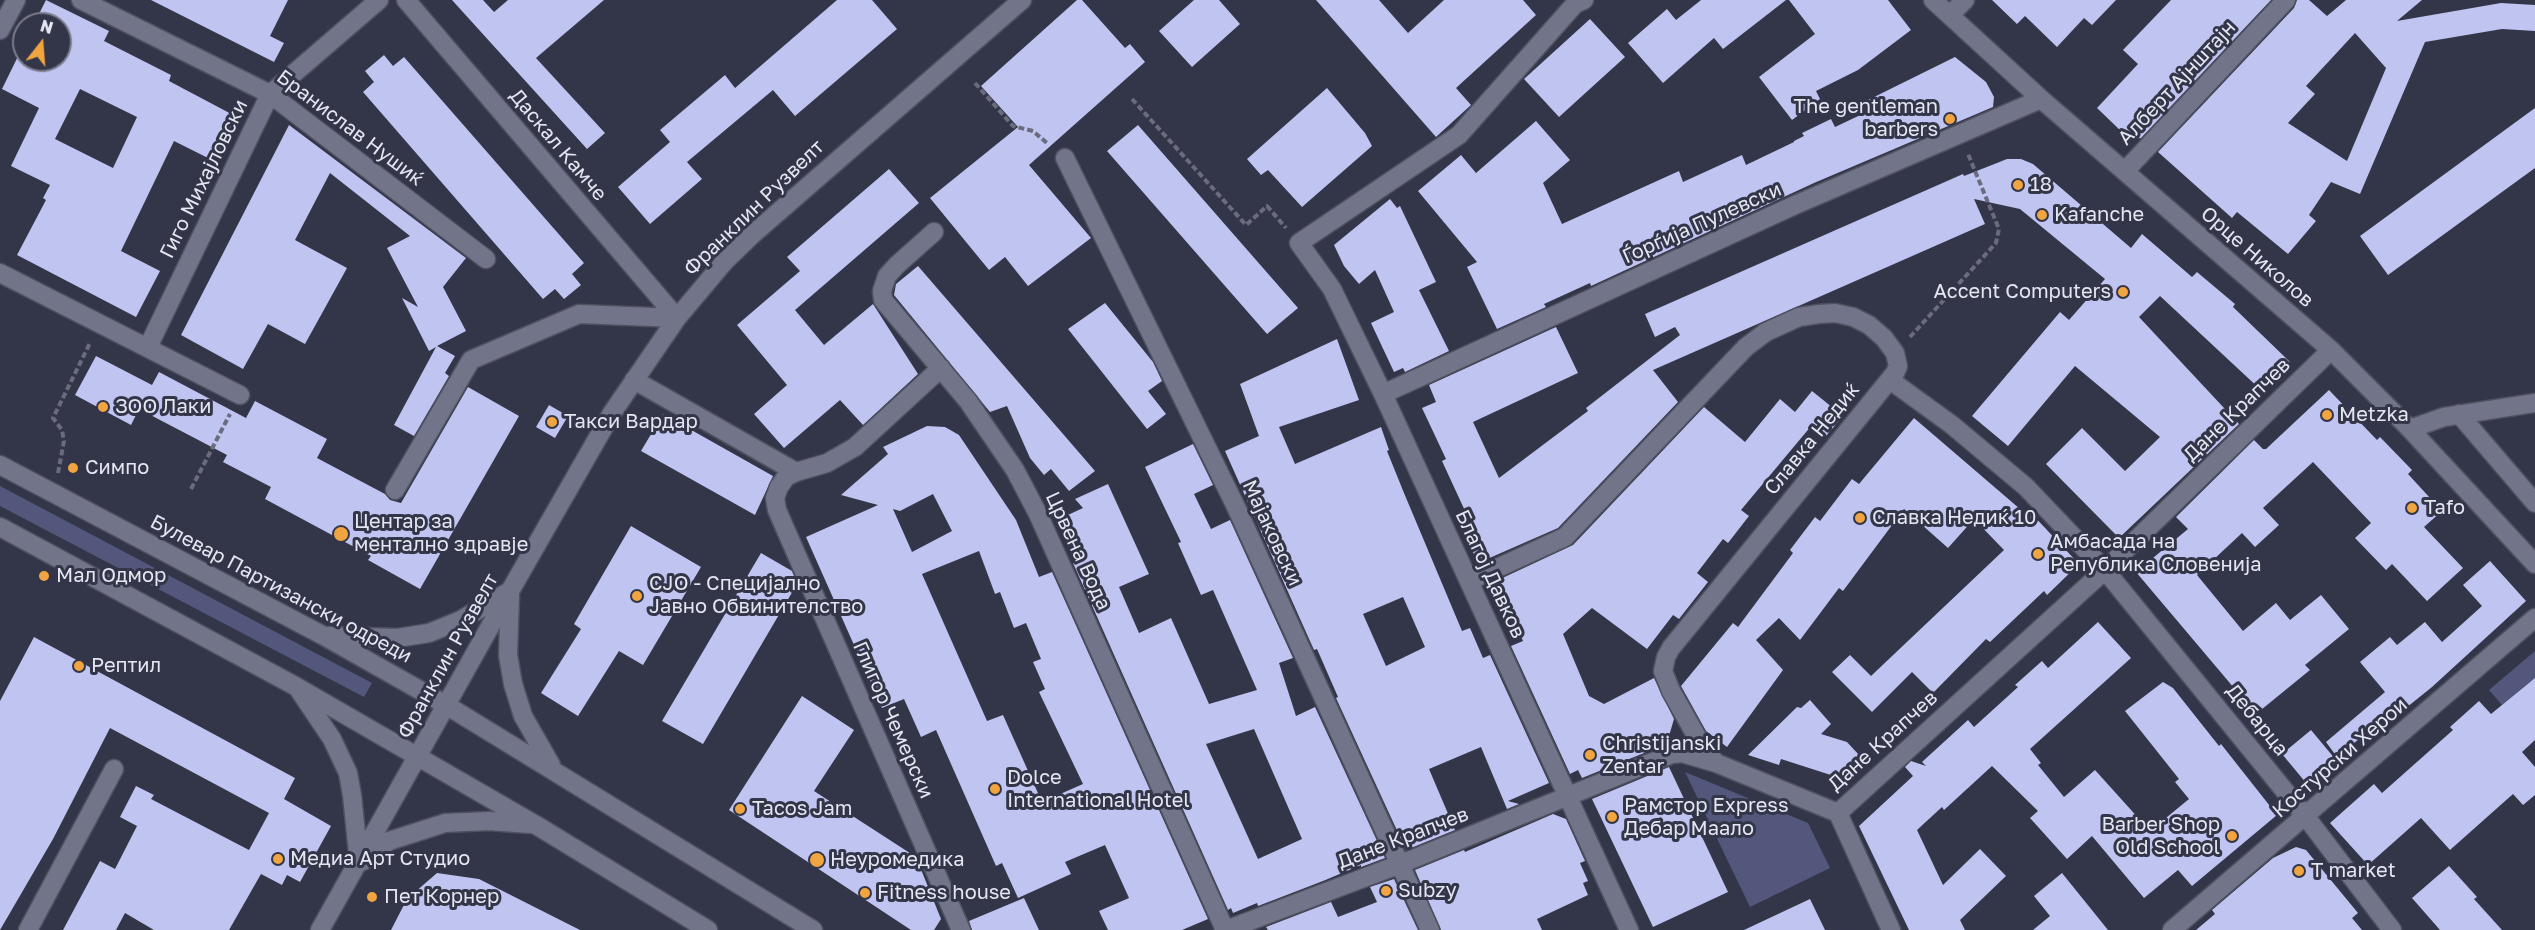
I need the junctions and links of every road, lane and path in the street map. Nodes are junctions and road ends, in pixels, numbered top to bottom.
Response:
1 (16, 0) edge
2 (81, 0) edge
3 (379, 0) edge
4 (406, 0) edge
5 (1022, 0) edge
6 (1584, 0) edge
7 (1933, 0) edge
8 (1965, 0) edge
9 (2286, 0) edge
10 (1950, 15) junction
11 (0, 30) edge
12 (975, 83) dead end
13 (270, 94) junction
14 (1132, 99) dead end
15 (2041, 99) junction
16 (1960, 134) junction
17 (1065, 158) joint
18 (2125, 171) junction
19 (934, 232) dead end
20 (1299, 243) junction
21 (486, 259) dead end
22 (0, 273) edge
23 (677, 318) junction
24 (100, 323) junction
25 (147, 347) junction
26 (2331, 350) junction
27 (1895, 353) junction
28 (941, 368) junction
29 (634, 380) junction
30 (1890, 380) junction
31 (240, 394) joint
32 (1383, 394) junction
33 (2535, 403) edge
34 (2459, 414) junction
35 (2410, 429) junction
36 (0, 465) edge
37 (796, 472) junction
38 (191, 489) dead end
39 (394, 490) dead end
40 (54, 493) junction
41 (2535, 503) edge
42 (0, 527) edge
43 (2535, 564) edge
44 (2105, 570) junction
45 (1469, 581) junction
46 (510, 591) junction
47 (2535, 618) edge
48 (324, 636) junction
49 (297, 687) junction
50 (446, 705) junction
51 (418, 756) junction
52 (1716, 763) junction
53 (114, 769) dead end
54 (553, 769) junction
55 (1567, 796) junction
56 (1838, 813) junction
57 (2306, 817) junction
58 (536, 825) junction
59 (359, 863) junction
60 (1398, 865) junction
61 (28, 930) edge
62 (320, 930) edge
63 (708, 930) edge
64 (813, 930) edge
65 (961, 930) edge
66 (1225, 930) edge
67 (1430, 930) edge
68 (1629, 930) edge
69 (1891, 930) edge
70 (2172, 930) edge
71 (2391, 930) edge

1 - 11 street
2 - 13 street, Бранислав Нушиќ
3 - 13 street, Гиго Михајловски
4 - 23 street, Даскал Камче
5 - 23 street, Франклин Рузвелт
6 - 20 street
7 - 10 street, Орце Николов
8 - 10 street
9 - 18 street, Алберт Ајнштајн
10 - 15 street, Орце Николов
12 - 17 path
13 - 21 street, Бранислав Нушиќ
13 - 25 street, Гиго Михајловски
14 - 20 path
15 - 16 street, Ѓорѓиja Пулевски
15 - 18 street, Орце Николов
16 - 27 path
16 - 32 street, Ѓорѓиja Пулевски
17 - 60 street, Мајаковски
18 - 26 street, Орце Николов
19 - 28 street, Црвена Вода
20 - 32 street, Благој Давков
22 - 24 street
23 - 29 street, Франклин Рузвелт
23 - 39 street
24 - 25 street
24 - 40 path
25 - 31 street
26 - 35 street, Орце Николов
26 - 44 street, Дане Крапчев
27 - 30 street
27 - 45 street
28 - 37 street
28 - 66 street, Црвена Вода
29 - 37 street
29 - 46 street, Франклин Рузвелт
30 - 44 street, Славка Недиќ
30 - 52 street, Славка Недиќ
31 - 38 path
32 - 45 street, Благој Давков
33 - 34 street
34 - 35 street
34 - 41 street
35 - 43 street, Орце Николов
36 - 40 street, Булевар Партизански одреди
37 - 65 street, Глигор Чемерски
40 - 48 street, Булевар Партизански одреди
42 - 49 street
44 - 56 street, Дане Крапчев
44 - 57 street, Дебарца
45 - 55 street, Благој Давков
46 - 48 street
46 - 50 street, Франклин Рузвелт
46 - 54 street
47 - 57 street, Костурски Херои
48 - 50 street, Булевар Партизански одреди
49 - 51 street
49 - 59 street
50 - 51 street, Франклин Рузвелт
50 - 54 street, Булевар Партизански одреди
51 - 58 street
51 - 59 street, Франклин Рузвелт
52 - 55 street, Дане Крапчев
52 - 56 street, Дане Крапчев
53 - 61 street
54 - 64 street, Булевар Партизански одреди
55 - 60 street, Дане Крапчев
55 - 68 street, Благој Давков
56 - 69 street
57 - 70 street, Костурски Херои
57 - 71 street, Дебарца
58 - 59 street
58 - 63 street
59 - 62 street, Франклин Рузвелт
60 - 66 street, Дане Крапчев
60 - 67 street, Мајаковски

